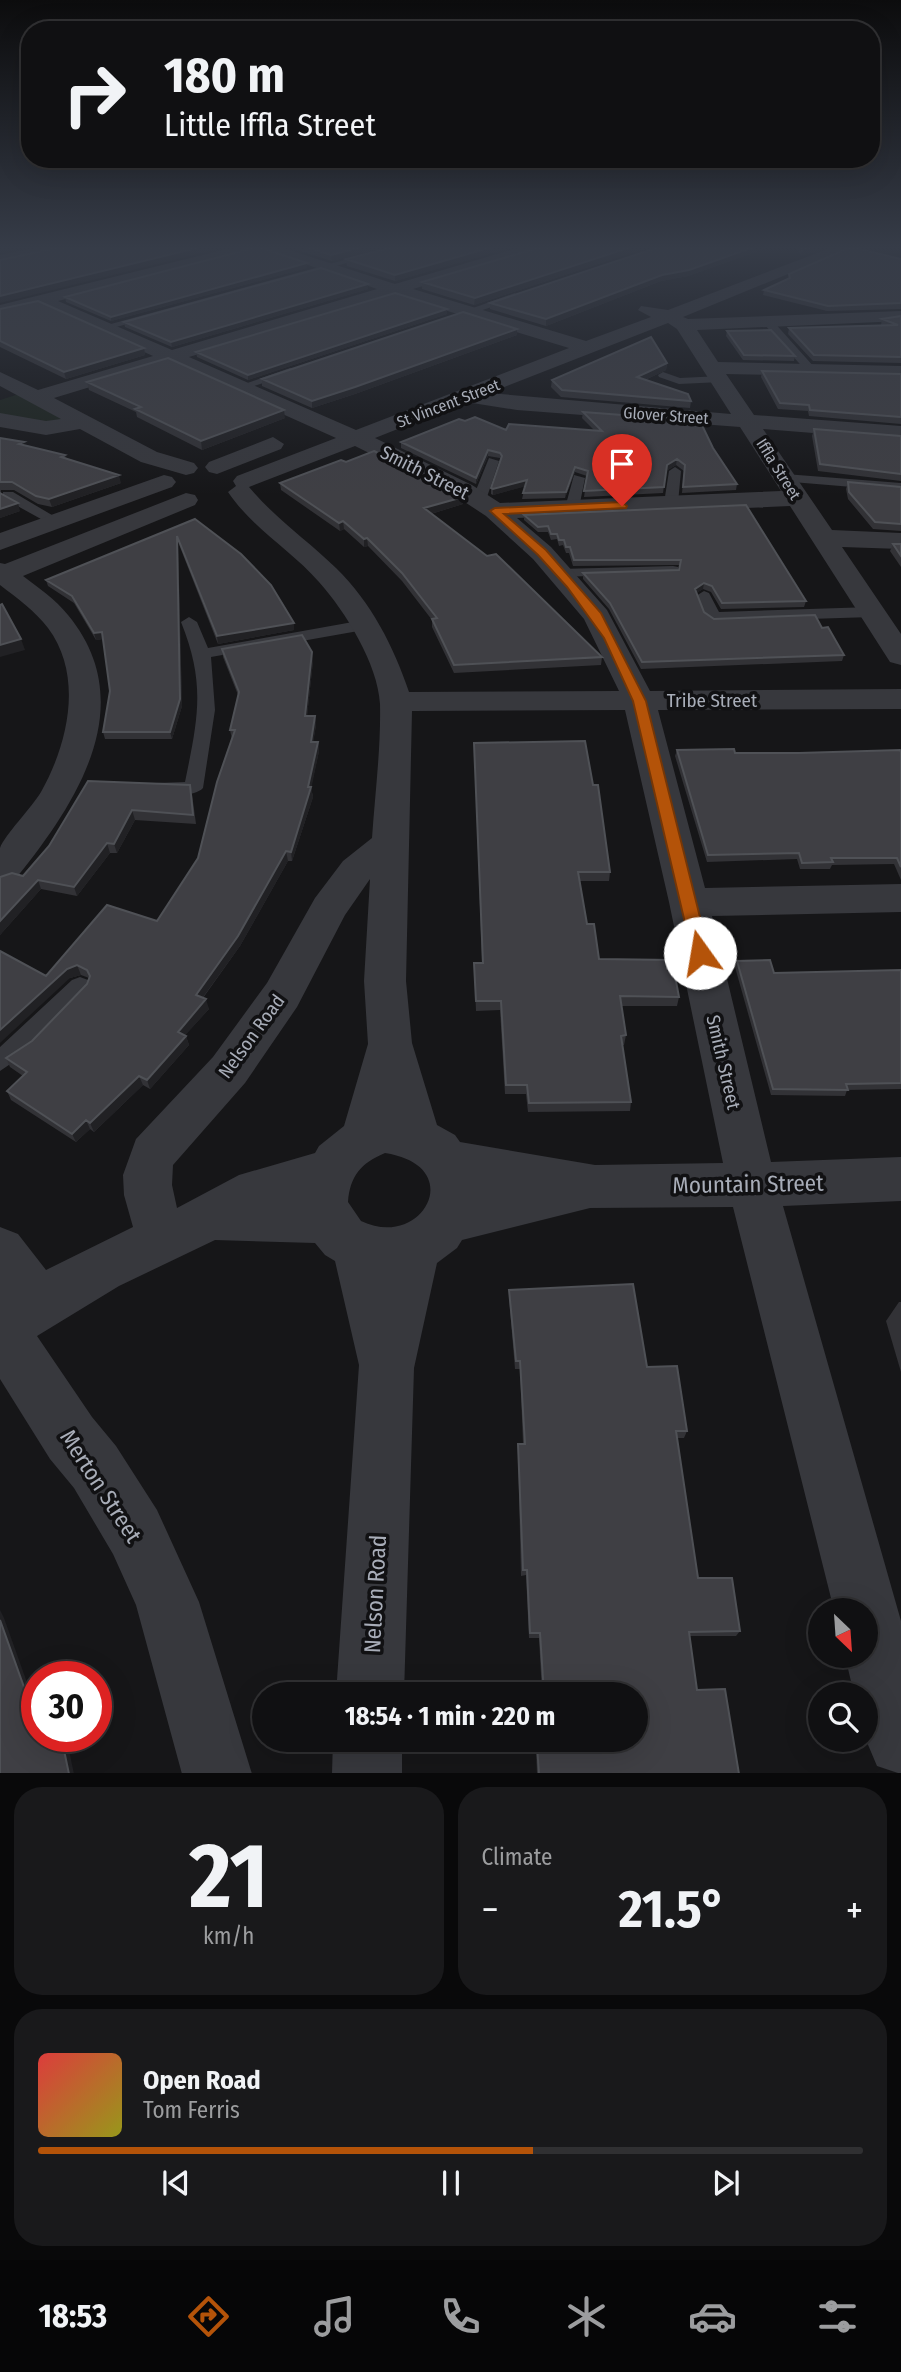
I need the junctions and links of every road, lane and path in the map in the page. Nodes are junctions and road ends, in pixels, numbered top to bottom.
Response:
1 (111, 330) edge
2 (251, 330) edge
3 (528, 330) edge
4 (578, 330) edge
5 (648, 330) edge
6 (683, 330) edge
7 (775, 330) edge
8 (556, 338) junction
9 (588, 348) junction
10 (519, 352) dead end
11 (167, 355) junction
12 (304, 366) edge
13 (811, 370) junction
14 (901, 372) edge
15 (718, 374) junction
16 (663, 375) edge
17 (0, 378) edge
18 (433, 383) dead end
19 (242, 387) junction
20 (19, 393) edge
21 (467, 396) junction
22 (0, 420) edge
23 (84, 422) junction
24 (750, 422) junction
25 (324, 429) junction
26 (901, 433) edge
27 (494, 461) edge
28 (216, 467) junction
29 (675, 471) edge
30 (172, 475) junction
31 (579, 478) edge
32 (901, 487) edge
33 (791, 488) junction
34 (8, 495) edge
35 (220, 497) junction
36 (671, 503) junction
37 (487, 505) junction
38 (572, 508) junction
39 (55, 522) junction
40 (824, 538) junction
41 (901, 541) edge
42 (0, 542) edge
43 (673, 570) edge
44 (560, 573) junction
45 (1, 574) edge
46 (704, 596) dead end
47 (872, 612) junction
48 (189, 622) dead end
49 (364, 625) junction
50 (201, 654) junction
51 (901, 656) edge
52 (901, 699) edge
53 (639, 701) junction
54 (396, 702) junction
55 (139, 786) edge
56 (389, 844) junction
57 (0, 873) edge
58 (901, 898) edge
59 (689, 902) junction
60 (80, 986) dead end
61 (390, 1043) junction
62 (0, 1061) edge
63 (365, 1137) junction
64 (434, 1149) junction
65 (327, 1172) junction
66 (901, 1179) edge
67 (752, 1185) junction
68 (595, 1187) junction
69 (211, 1217) junction
70 (431, 1233) junction
71 (344, 1234) junction
72 (162, 1236) junction
73 (0, 1251) edge
74 (12, 1320) edge
75 (386, 1368) junction
76 (863, 1598) edge
77 (878, 1648) edge
78 (371, 1682) edge
79 (896, 1704) edge
80 (367, 1752) edge
81 (217, 1773) edge
82 (366, 1773) edge

1 - 11 street, Smith Street
2 - 11 street
3 - 8 street
4 - 8 street
5 - 9 street, St Vincent Street
6 - 15 street, Iffla Street
7 - 13 lane
8 - 9 street
8 - 10 street
9 - 21 street, St Vincent Street
11 - 19 street, Smith Street
11 - 20 street
12 - 19 lane
13 - 14 street
13 - 15 street
15 - 16 lane
15 - 24 street, Iffla Street
17 - 20 street
18 - 21 street, Glover Street
19 - 25 street, Smith Street
20 - 23 street
21 - 24 street, Glover Street
21 - 25 street, St Vincent Street
22 - 23 street
23 - 30 street
24 - 26 street, Glover Street
24 - 33 street, Iffla Street
25 - 28 street, St Vincent Street
25 - 35 street, St Vincent Street
25 - 37 street, Smith Street
27 - 37 lane
28 - 30 street
28 - 35 street
29 - 36 lane
30 - 35 street
30 - 39 street
31 - 38 lane
32 - 33 lane
33 - 36 street
33 - 40 street, Iffla Street
34 - 39 lane
35 - 45 street, St Vincent Street
35 - 49 street
36 - 38 street
37 - 38 street
37 - 44 street, Smith Street
39 - 42 street
40 - 41 street
40 - 47 street, Iffla Street
43 - 44 lane
44 - 53 street, Smith Street
45 - 57 street
46 - 47 lane
47 - 51 street, Iffla Street
48 - 50 lane
49 - 50 lane
49 - 54 street
50 - 55 lane
52 - 53 street, Tribe Street
53 - 54 street, Tribe Street
53 - 59 street, Smith Street
54 - 56 street
56 - 61 street
56 - 72 street, Nelson Road
58 - 59 street
59 - 67 street, Smith Street
60 - 62 lane
61 - 63 street
61 - 64 street
63 - 64 street
63 - 65 street
64 - 68 street, Mountain Street
64 - 70 street
65 - 69 street
65 - 71 street
66 - 67 street, Mountain Street
67 - 68 street, Mountain Street
67 - 76 street, Smith Street
68 - 70 street, Mountain Street
69 - 71 street
69 - 72 street
70 - 71 street
70 - 75 street, Nelson Road
71 - 75 street, Nelson Road
72 - 74 street
73 - 74 street, Merton Street
74 - 81 street, Merton Street
75 - 78 street, Nelson Road
77 - 79 street, Smith Street
80 - 82 street

